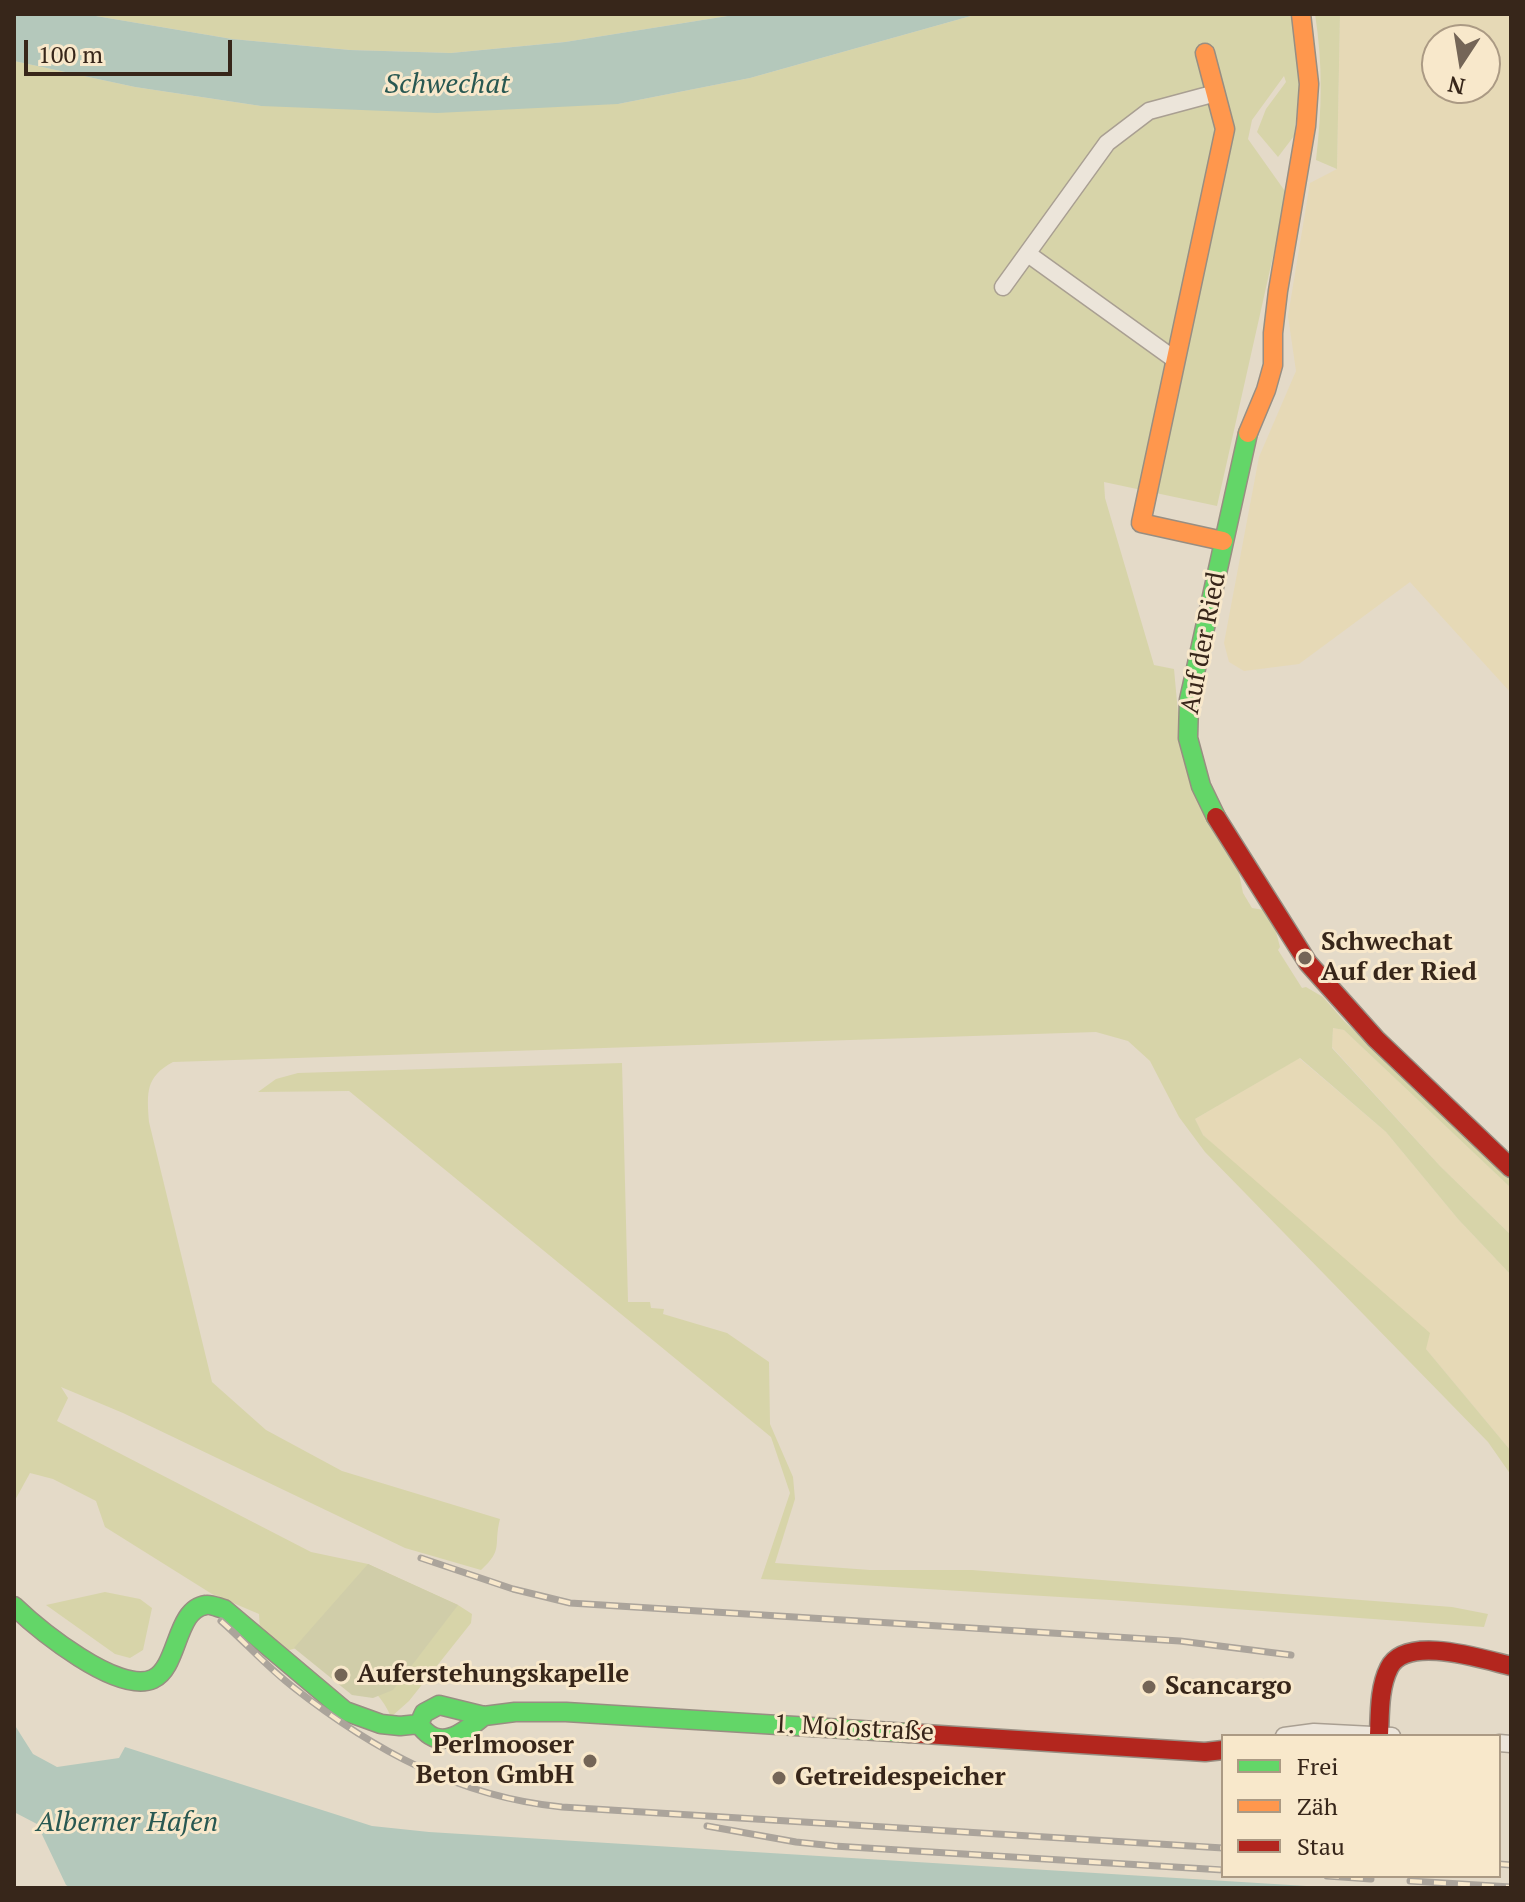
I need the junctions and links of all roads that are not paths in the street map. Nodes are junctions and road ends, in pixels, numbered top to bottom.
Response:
1 (1301, 14) edge
2 (1205, 53) dead end
3 (1216, 93) junction
4 (1028, 254) junction
5 (1003, 287) dead end
6 (1174, 359) junction
7 (1223, 541) junction
8 (1511, 1168) edge
9 (14, 1606) edge
10 (1511, 1666) edge
11 (484, 1716) junction
12 (419, 1724) junction
13 (1299, 1734) edge
14 (1362, 1734) edge
15 (1386, 1734) edge
16 (1221, 1750) edge

1 - 7 street, Auf der Ried
2 - 3 street
3 - 4 street
3 - 6 street
4 - 5 street
4 - 6 street
6 - 7 street
7 - 8 street, Auf der Ried
9 - 12 street
10 - 15 street
11 - 12 street, 1. Molostraße
11 - 12 street, 1. Molostraße
11 - 16 street, 1. Molostraße
13 - 14 street

